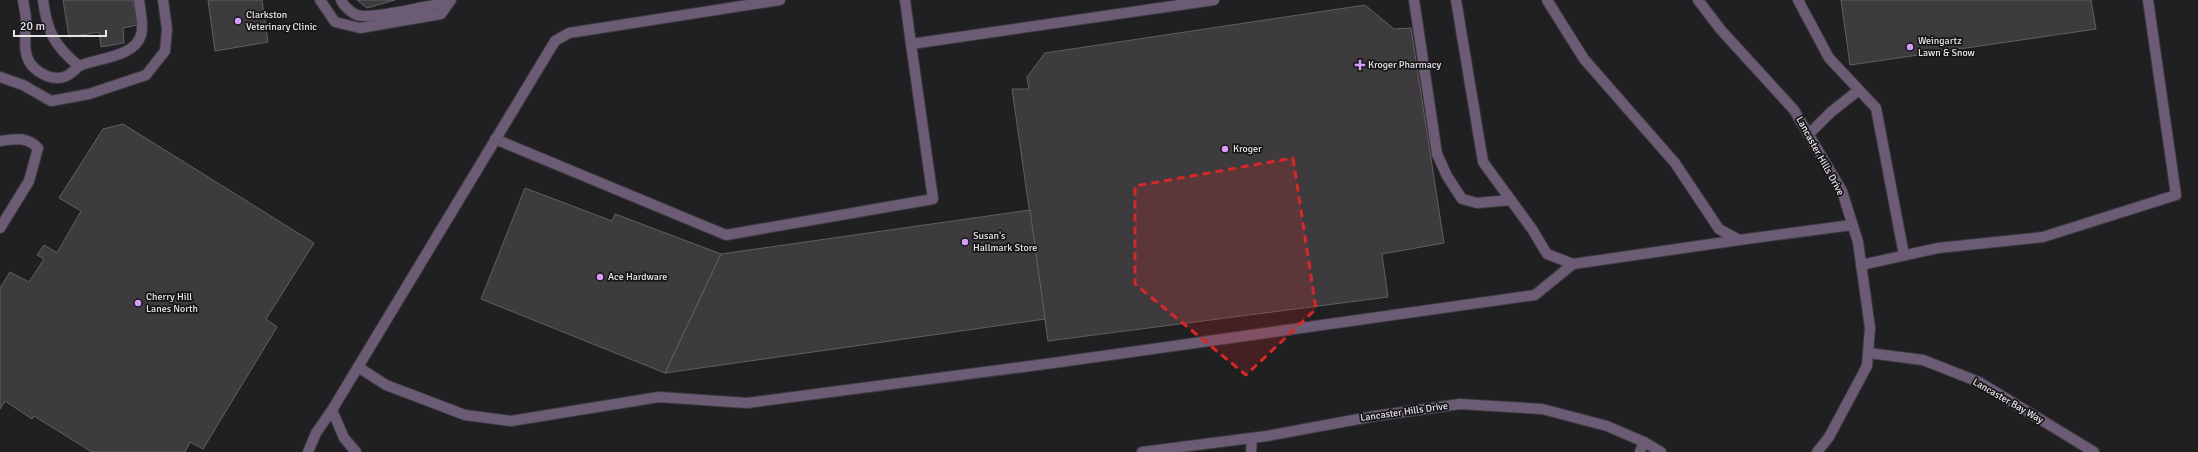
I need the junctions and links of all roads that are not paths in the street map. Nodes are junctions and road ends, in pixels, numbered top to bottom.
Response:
1 (23, 0) edge
2 (43, 0) edge
3 (139, 0) edge
4 (163, 0) edge
5 (320, 0) edge
6 (341, 0) edge
7 (440, 0) edge
8 (451, 0) edge
9 (780, 0) edge
10 (905, 0) edge
11 (1214, 0) edge
12 (1414, 0) edge
13 (1456, 0) edge
14 (1546, 0) edge
15 (1698, 0) edge
16 (1798, 0) edge
17 (2148, 0) edge
18 (911, 44) junction
19 (79, 66) junction
20 (0, 77) edge
21 (1859, 90) junction
22 (1809, 134) junction
23 (495, 139) junction
24 (0, 141) edge
25 (1511, 200) junction
26 (1852, 225) junction
27 (0, 228) edge
28 (1739, 240) junction
29 (1904, 256) junction
30 (1573, 264) junction
31 (1861, 265) junction
32 (1869, 352) junction
33 (358, 367) junction
34 (332, 410) junction
35 (1252, 438) junction
36 (1644, 442) junction
37 (308, 452) edge
38 (356, 452) edge
39 (1142, 452) edge
40 (1251, 452) edge
41 (1640, 452) edge
42 (1661, 452) edge
43 (1817, 452) edge
44 (2094, 452) edge

1 - 19 street
2 - 19 street
3 - 19 street
4 - 20 street
5 - 8 street
6 - 7 street
9 - 23 street
10 - 18 street
11 - 18 street
12 - 25 street
13 - 25 street
14 - 28 street
15 - 22 street, Lancaster Hills Drive
16 - 21 street
17 - 29 street
18 - 23 street
21 - 22 street
21 - 29 street
22 - 26 street, Lancaster Hills Drive
23 - 33 street
24 - 27 street
25 - 30 street
26 - 28 street
26 - 31 street, Lancaster Hills Drive
28 - 30 street
29 - 31 street
30 - 33 street
31 - 32 street, Lancaster Hills Drive
32 - 43 street, Lancaster Hills Drive
32 - 44 street, Lancaster Bay Way
33 - 34 street
34 - 37 street
34 - 38 street
35 - 36 street, Lancaster Hills Drive
35 - 39 street, Lancaster Hills Drive
35 - 40 street
36 - 41 street
36 - 42 street, Lancaster Hills Drive

